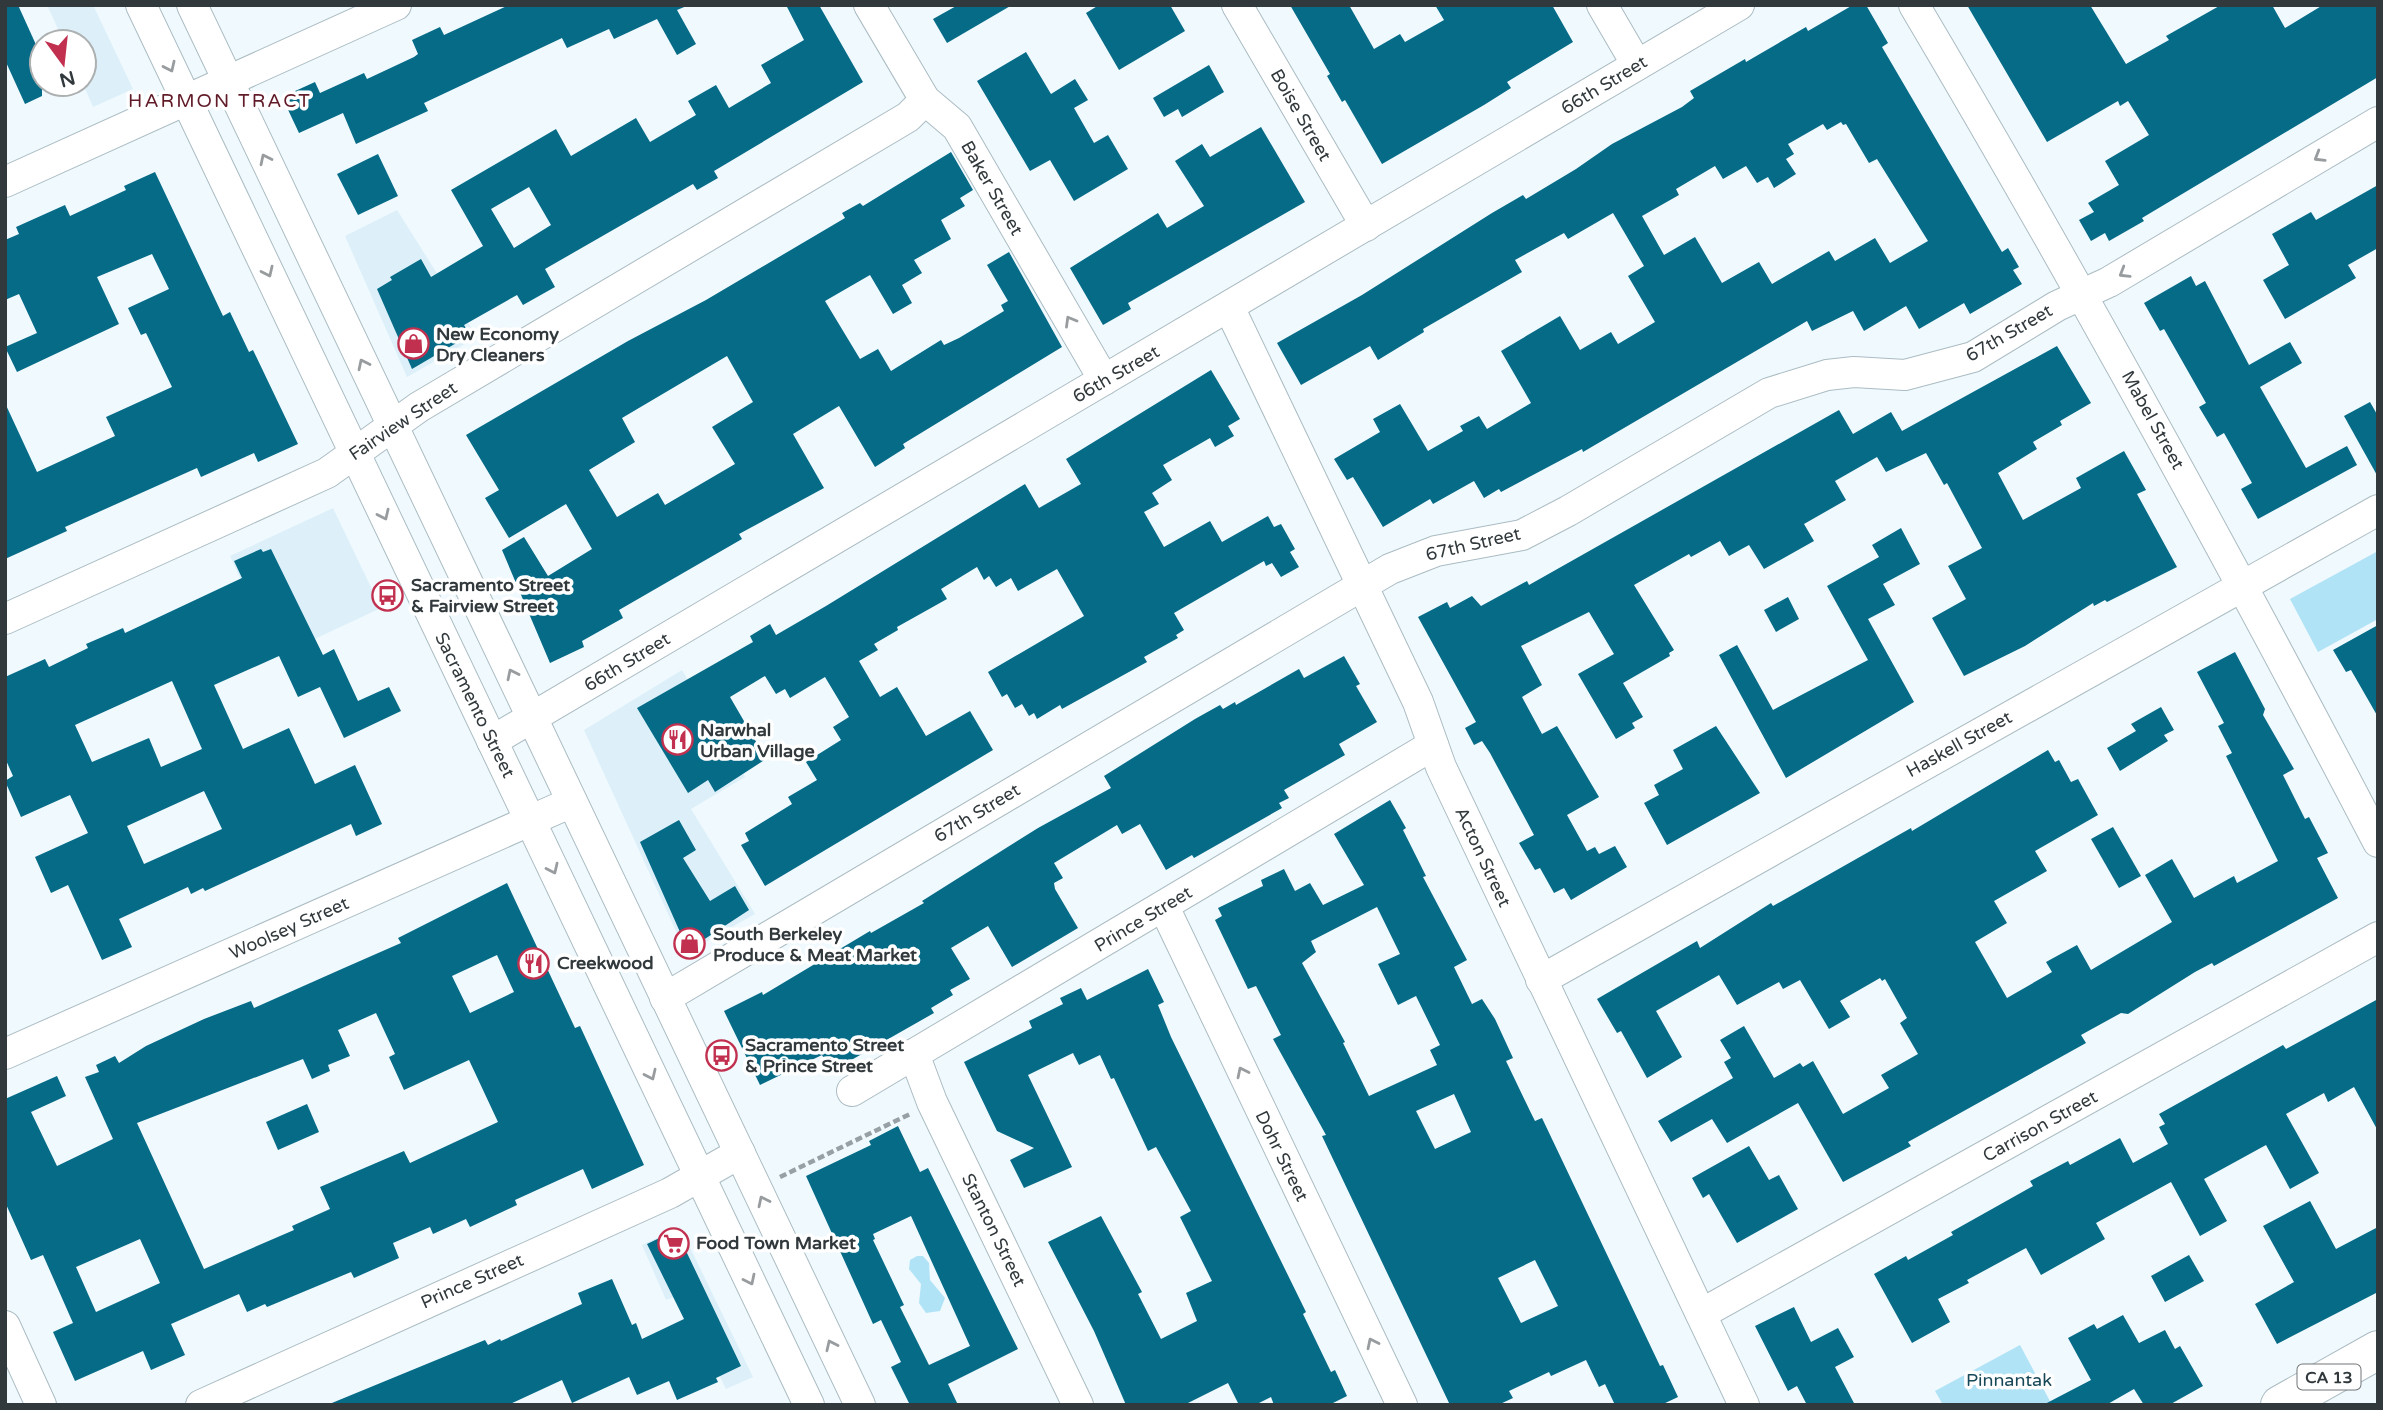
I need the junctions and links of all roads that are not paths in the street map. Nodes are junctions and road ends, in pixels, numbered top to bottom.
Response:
1 (141, 5) edge
2 (192, 5) edge
3 (396, 5) edge
4 (869, 5) edge
5 (1237, 5) edge
6 (1602, 5) edge
7 (1739, 5) edge
8 (1914, 5) edge
9 (1637, 65) junction
10 (228, 82) junction
11 (925, 100) junction
12 (186, 101) junction
13 (2378, 122) edge
14 (5, 182) edge
15 (1366, 226) junction
16 (2082, 294) junction
17 (1229, 307) junction
18 (1104, 380) junction
19 (393, 426) junction
20 (355, 453) junction
21 (2378, 510) edge
22 (1362, 585) junction
23 (2244, 586) junction
24 (5, 619) edge
25 (533, 718) junction
26 (492, 741) junction
27 (1433, 745) junction
28 (572, 802) junction
29 (531, 822) junction
30 (2378, 842) edge
31 (1164, 906) junction
32 (2378, 937) edge
33 (1541, 979) junction
34 (665, 998) junction
35 (5, 1054) edge
36 (914, 1054) junction
37 (852, 1091) dead end
38 (740, 1153) junction
39 (700, 1175) junction
40 (1701, 1314) junction
41 (5, 1326) edge
42 (2378, 1350) edge
43 (41, 1405) edge
44 (201, 1405) edge
45 (809, 1405) edge
46 (860, 1405) edge
47 (1078, 1405) edge
48 (1402, 1405) edge
49 (1744, 1405) edge
50 (2280, 1405) edge

1 -> 12 street, Sacramento Street
2 - 10 street
3 - 10 street
4 - 11 street, Baker Street
5 - 15 street, Boise Street
6 - 9 street
7 - 9 street, 66th Street
8 - 16 street, Mabel Street
9 - 15 street, 66th Street
10 - 12 street
19 -> 10 street
18 -> 11 street, Baker Street
11 - 19 street, Fairview Street
12 - 14 street
12 -> 20 street, Sacramento Street
13 -> 16 street, 67th Street
15 - 17 street, 66th Street
16 - 22 street, 67th Street
16 - 23 street, Mabel Street
17 - 18 street, 66th Street
17 - 22 street, Acton Street
18 - 25 street, 66th Street
19 - 20 street, Fairview Street
25 -> 19 street
20 - 24 street, Fairview Street
20 -> 26 street, Sacramento Street
21 - 23 street, Haskell Street
22 - 27 street, Acton Street
22 - 34 street, 67th Street
23 - 30 street, Mabel Street
23 - 33 street, Haskell Street
25 - 26 street, 66th Street
25 - 28 street
26 - 29 street, Sacramento Street
27 - 31 street, Prince Street
27 - 33 street, Acton Street
28 - 29 street, Woolsey Street
28 - 34 street
29 - 35 street, Woolsey Street
29 -> 39 street, Sacramento Street
31 - 36 street, Prince Street
48 -> 31 street, Dohr Street
32 - 40 street, Carrison Street
33 - 40 street, Acton Street
34 - 38 street
36 - 37 street, Prince Street
36 - 47 street, Stanton Street
38 - 39 street, Prince Street
46 -> 38 street
39 - 44 street, Prince Street
39 -> 45 street, Sacramento Street
40 - 49 street, Acton Street
41 - 43 street
42 - 50 main road, CA 13

